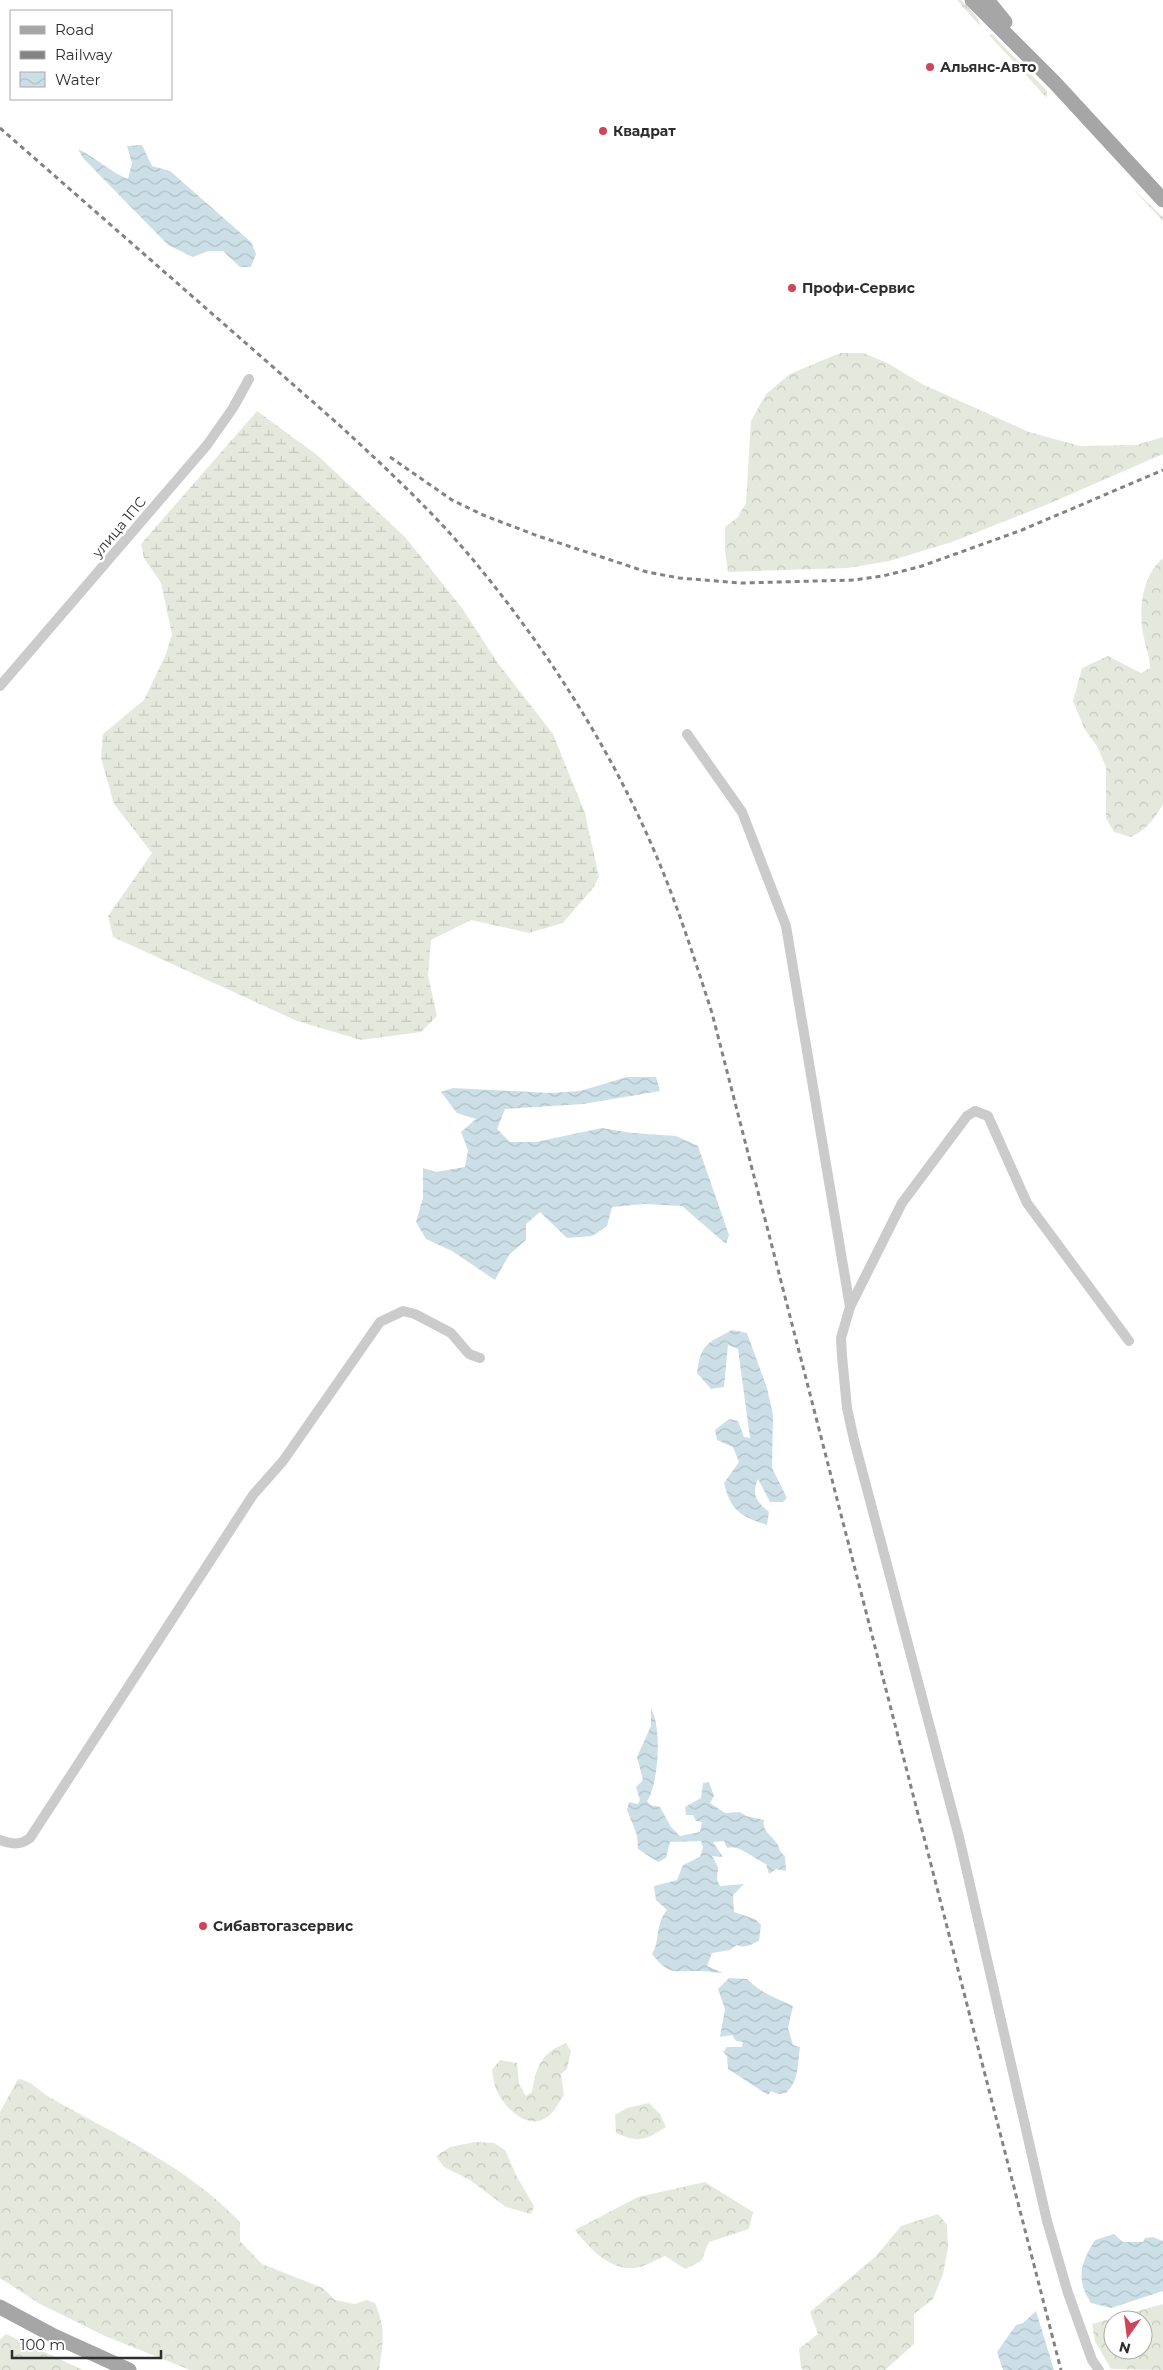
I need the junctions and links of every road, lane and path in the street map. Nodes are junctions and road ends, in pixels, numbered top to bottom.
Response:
1 (972, 0) edge
2 (987, 0) edge
3 (1055, 83) junction
4 (1163, 200) edge
5 (249, 379) dead end
6 (0, 686) edge
7 (687, 734) dead end
8 (850, 1307) junction
9 (1129, 1341) dead end
10 (480, 1358) dead end
11 (0, 1840) edge
12 (0, 2307) edge
13 (129, 2370) edge
14 (1099, 2370) edge

1 - 3 main road
2 - 3 main road
3 - 4 main road
5 - 6 street, улица 1ПС
7 - 8 street
8 - 9 street
8 - 14 street
10 - 11 street
12 - 13 main road

